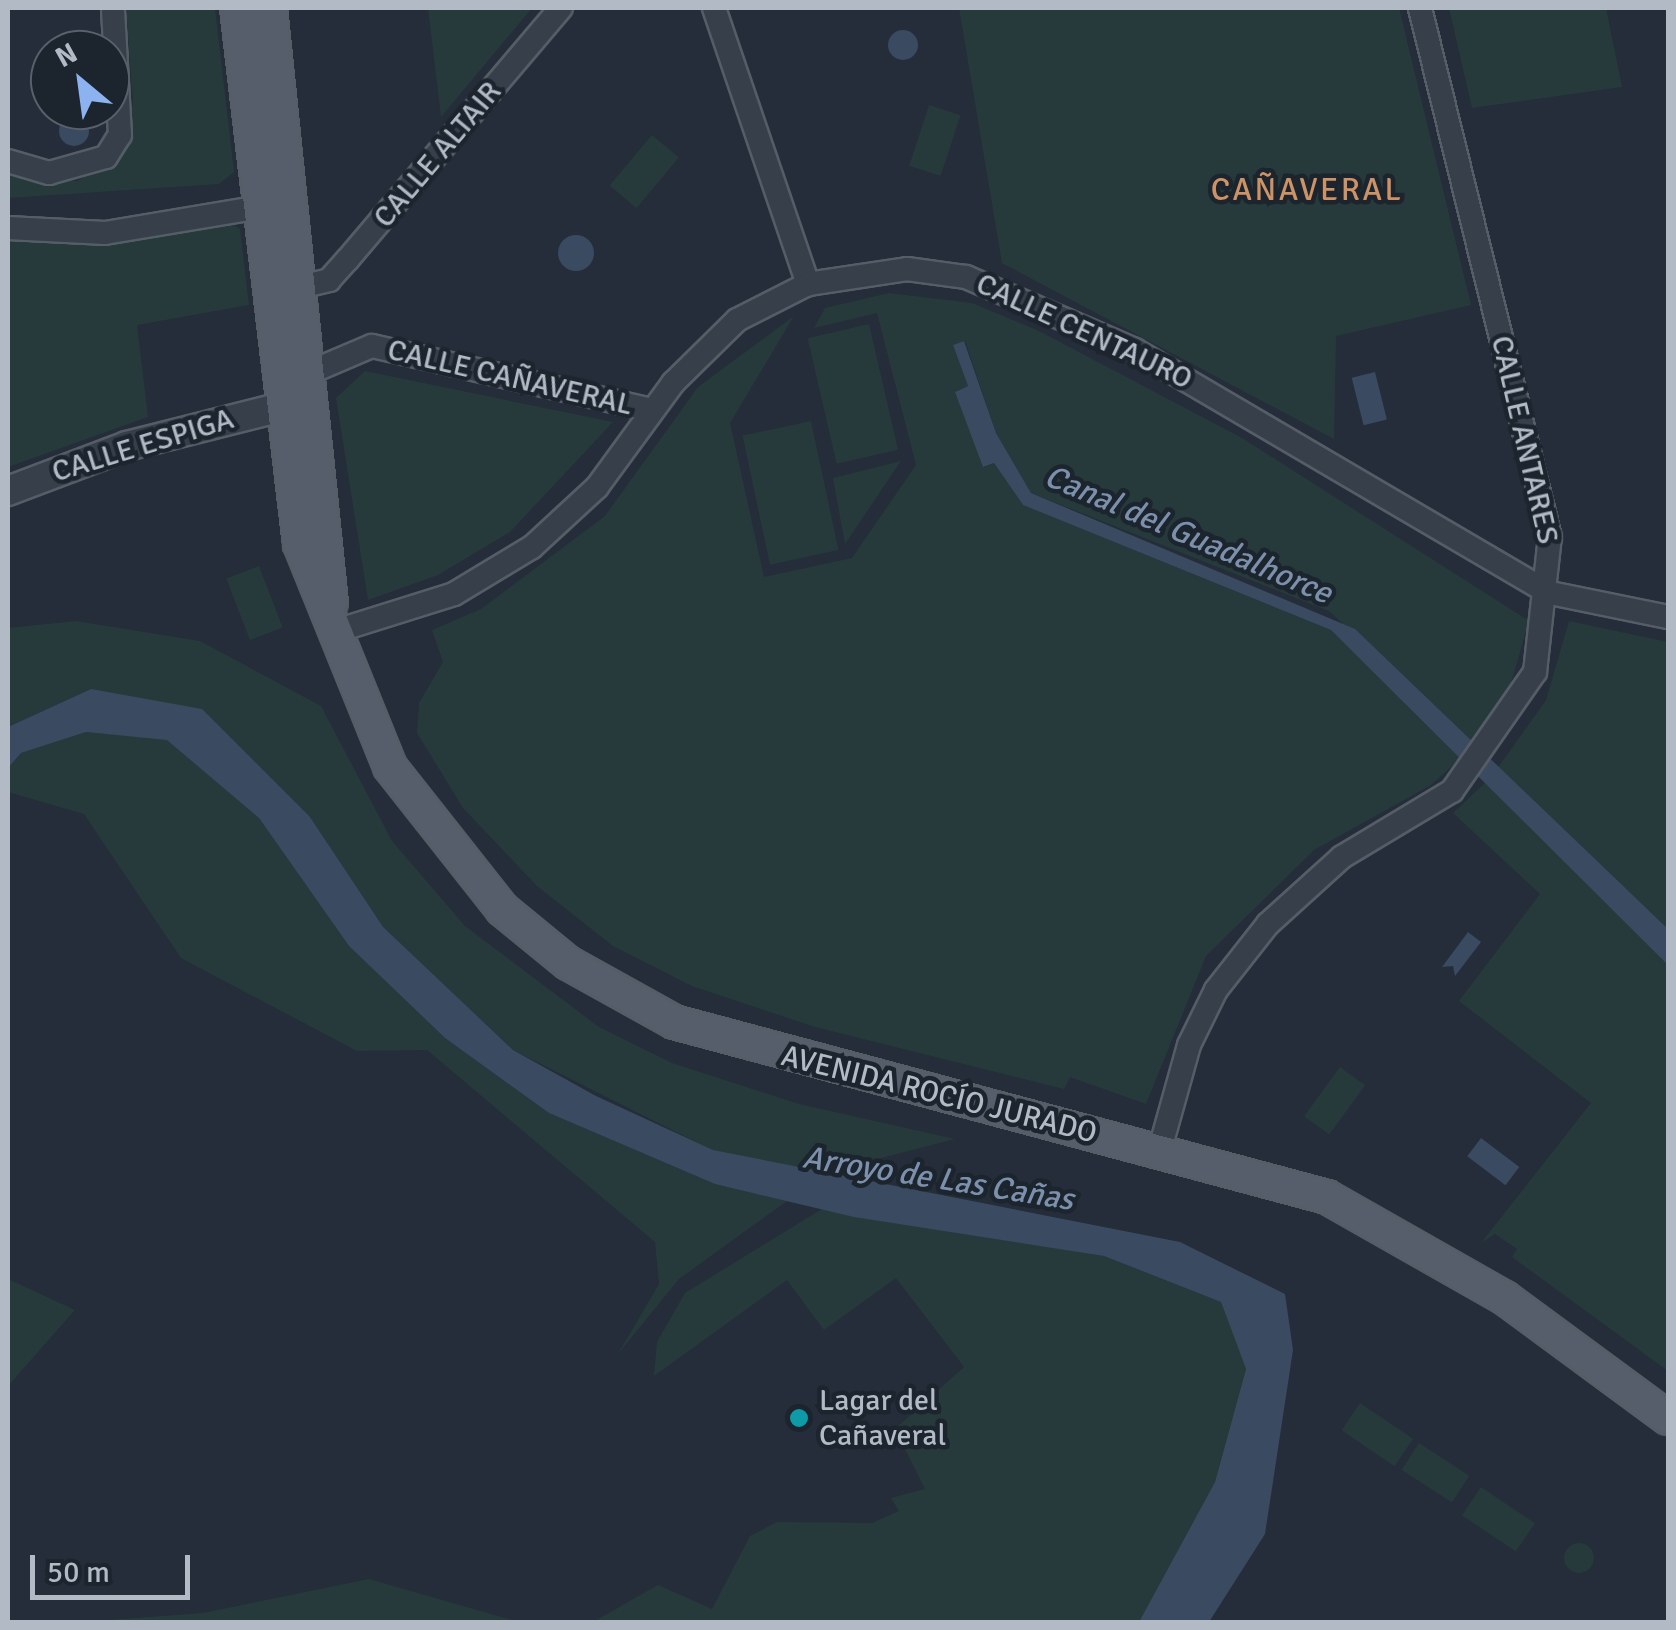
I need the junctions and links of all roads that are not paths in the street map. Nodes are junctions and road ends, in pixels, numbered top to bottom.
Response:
1 (113, 8) edge
2 (237, 8) edge
3 (270, 8) edge
4 (561, 8) edge
5 (714, 8) edge
6 (1420, 8) edge
7 (8, 161) edge
8 (260, 207) junction
9 (8, 228) edge
10 (808, 284) junction
11 (304, 286) junction
12 (314, 371) junction
13 (280, 407) junction
14 (652, 410) junction
15 (8, 491) edge
16 (329, 580) junction
17 (1550, 593) junction
18 (1668, 617) edge
19 (333, 632) junction
20 (1160, 1148) junction
21 (1668, 1418) edge

1 - 7 street
2 - 8 main road
3 - 11 main road, AVENIDA ROCÍO JURADO
4 - 11 street, CALLE ALTAIR
5 - 10 street
6 - 17 street, CALLE ANTARES
8 - 9 street
8 - 13 main road
10 - 14 street, CALLE CENTAURO
10 - 17 street, CALLE CENTAURO
11 - 12 main road, AVENIDA ROCÍO JURADO
12 - 14 street, CALLE CAÑAVERAL
12 - 16 main road, AVENIDA ROCÍO JURADO
13 - 15 street, CALLE ESPIGA
13 - 16 main road, AVENIDA ROCÍO JURADO
13 - 19 main road, AVENIDA ROCÍO JURADO
14 - 19 street, CALLE CENTAURO
16 - 19 main road, AVENIDA ROCÍO JURADO
17 - 18 street, CALLE CENTAURO
17 - 20 street, CALLE ANTARES
19 - 20 main road, AVENIDA ROCÍO JURADO
20 - 21 main road, AVENIDA ROCÍO JURADO

